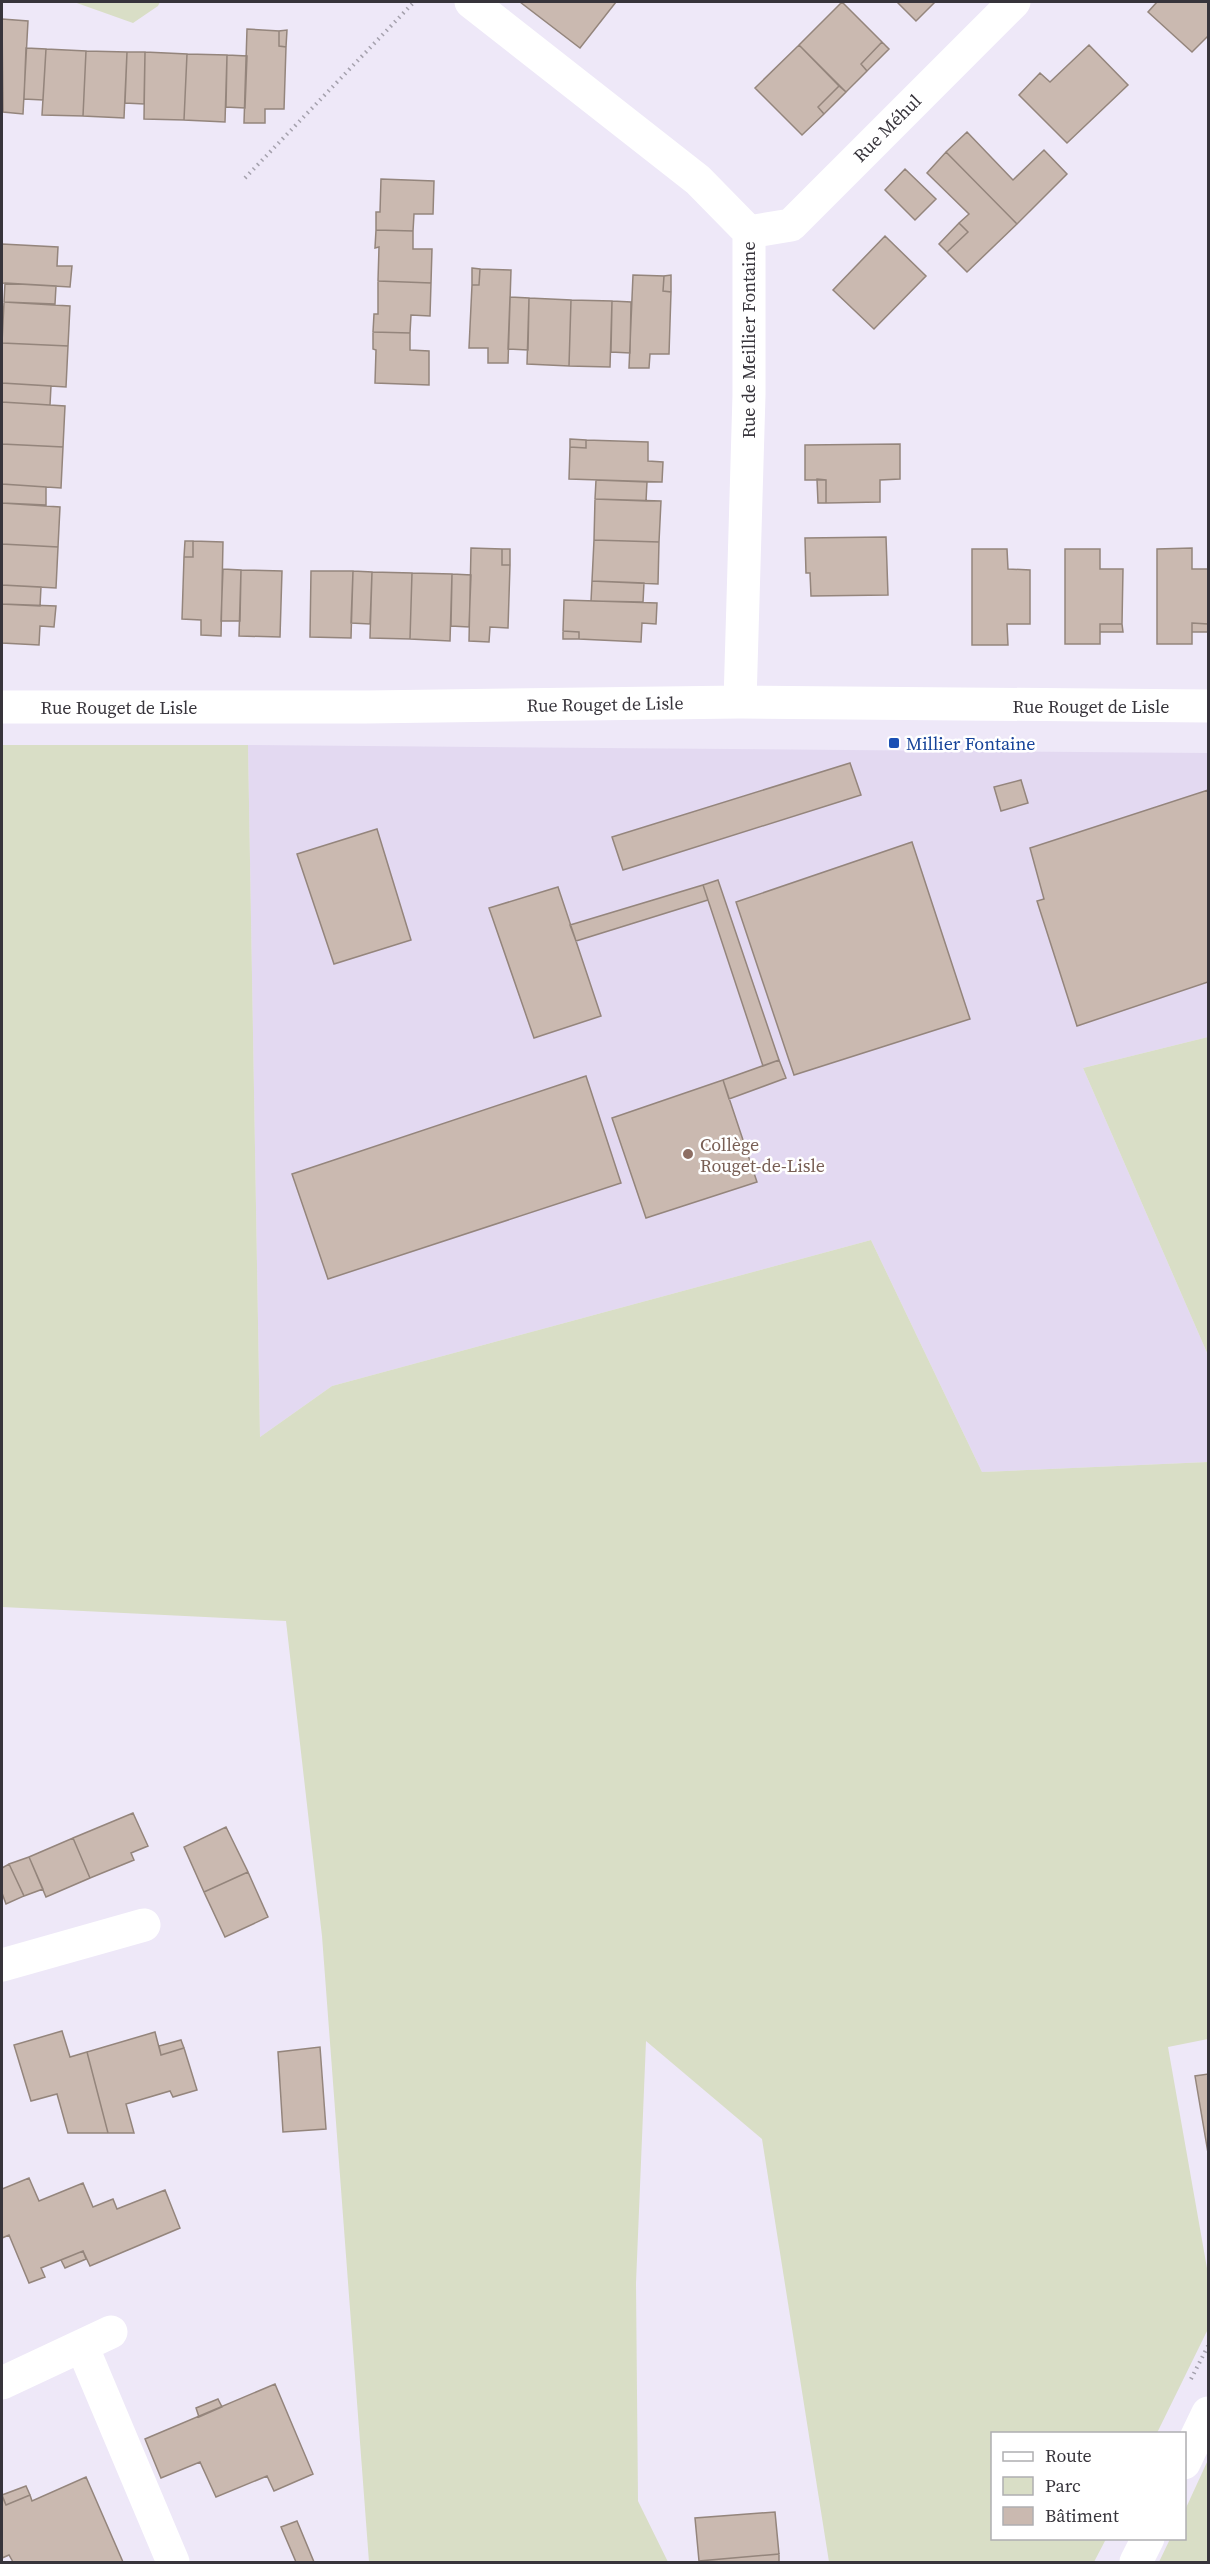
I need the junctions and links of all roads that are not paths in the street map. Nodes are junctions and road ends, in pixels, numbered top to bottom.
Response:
1 (471, 2) edge
2 (1014, 2) edge
3 (748, 232) junction
4 (740, 702) junction
5 (1209, 706) edge
6 (2, 707) edge
7 (144, 1925) dead end
8 (2, 1965) edge
9 (111, 2332) dead end
10 (82, 2346) junction
11 (2, 2383) edge
12 (1209, 2413) edge
13 (1186, 2461) edge
14 (1147, 2540) edge
15 (173, 2562) edge
16 (1136, 2562) edge

1 - 3 street, Rue de Meillier Fontaine
2 - 3 street, Rue Méhul
3 - 4 street, Rue de Meillier Fontaine
4 - 5 street, Rue Rouget de Lisle
4 - 6 street, Rue Rouget de Lisle
7 - 8 street
9 - 10 street
10 - 11 street
10 - 15 street
12 - 13 street
14 - 16 street

